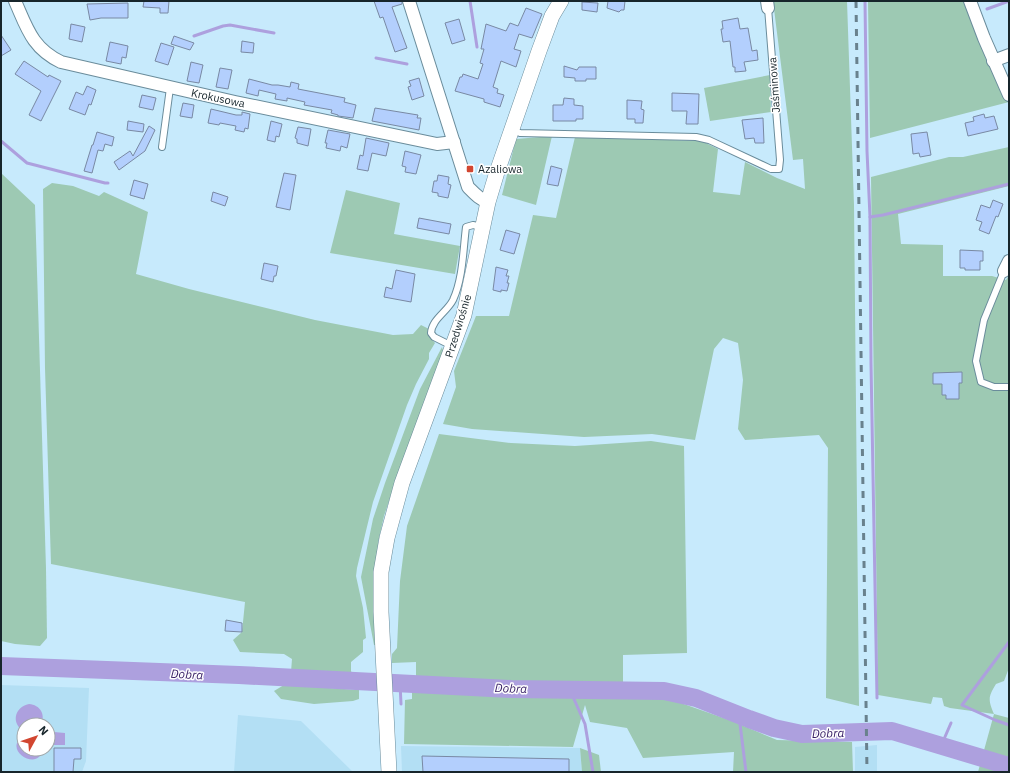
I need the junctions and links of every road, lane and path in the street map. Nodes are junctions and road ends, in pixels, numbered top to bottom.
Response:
1 (15, 1) edge
2 (409, 1) edge
3 (561, 1) edge
4 (970, 1) edge
5 (768, 4) edge
6 (1009, 55) edge
7 (993, 61) junction
8 (170, 88) junction
9 (1009, 95) edge
10 (511, 130) junction
11 (454, 142) junction
12 (162, 147) dead end
13 (488, 202) junction
14 (482, 227) junction
15 (1007, 266) edge
16 (453, 346) junction
17 (1009, 387) edge
18 (389, 772) edge

1 - 8 street, Krokusowa
2 - 11 street
3 - 10 street
4 - 7 street
5 - 10 lane, Jaśminowa
6 - 7 street
7 - 9 street
8 - 11 street, Krokusowa
8 - 12 lane
10 - 13 street
11 - 13 street
13 - 14 street, Przedwiośnie
14 - 16 street, Przedwiośnie
14 - 16 lane
15 - 17 lane
16 - 18 street, Przedwiośnie

